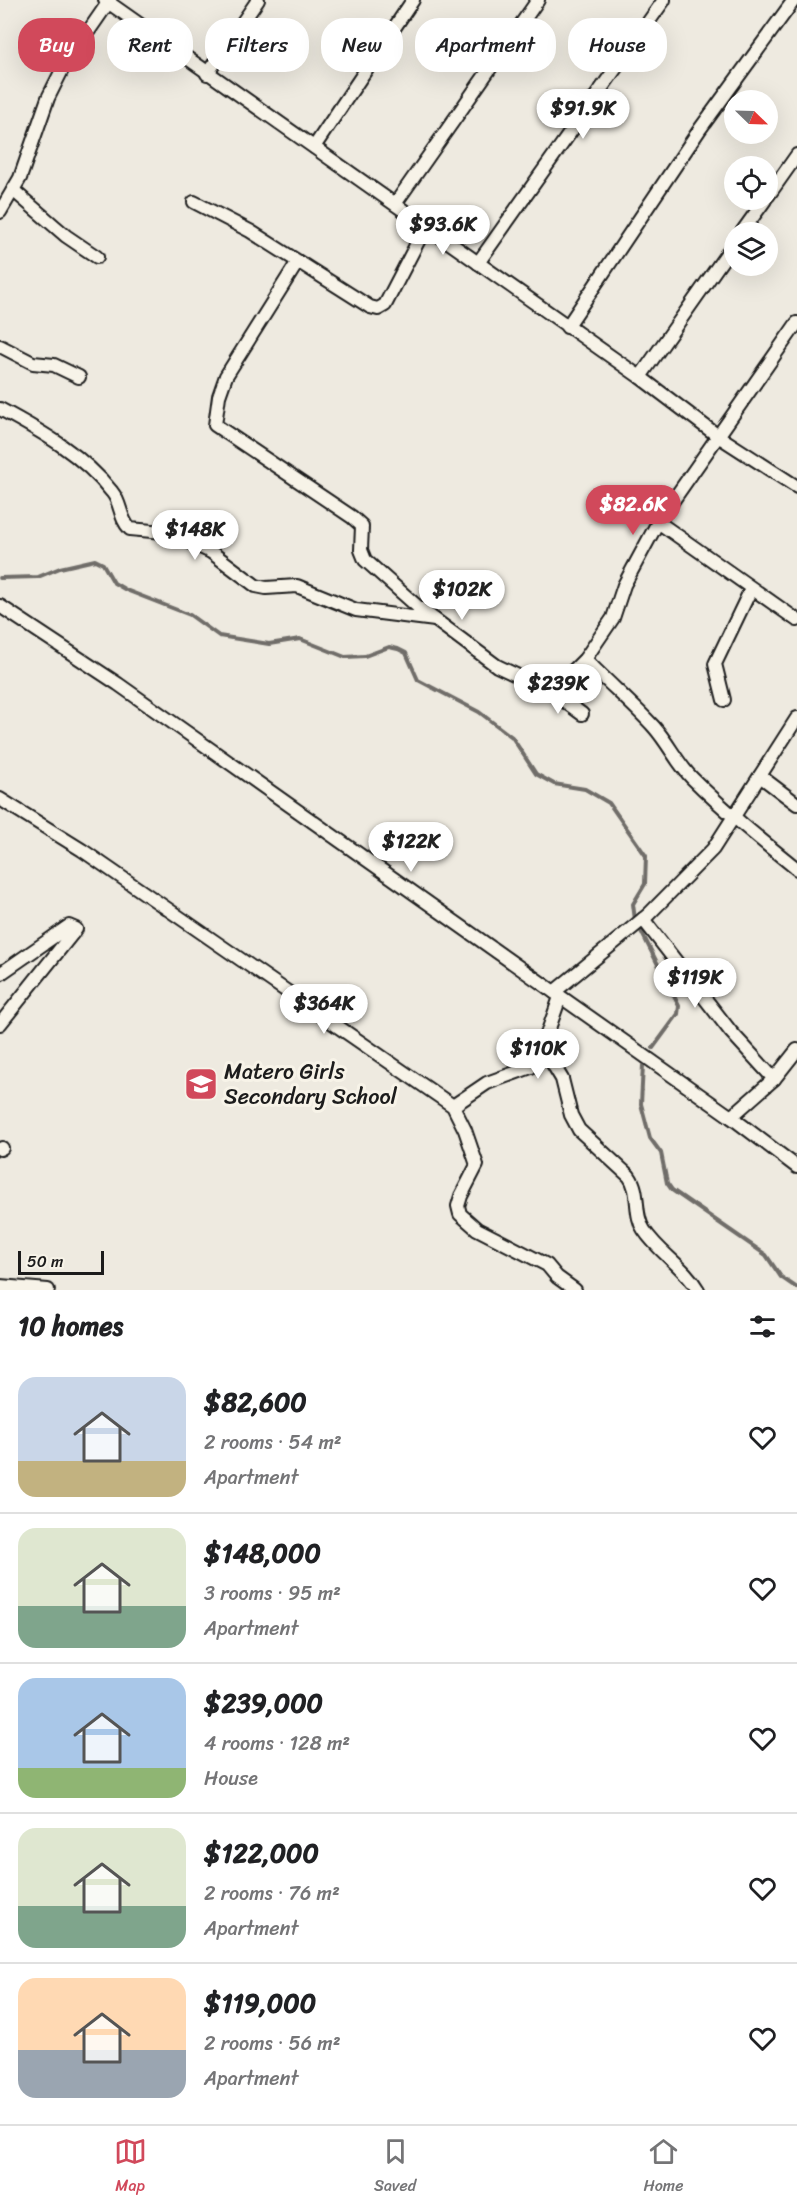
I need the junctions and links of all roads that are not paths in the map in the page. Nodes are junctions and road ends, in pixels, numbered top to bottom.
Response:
1 (258, 0) edge
2 (413, 0) edge
3 (538, 0) edge
4 (664, 0) edge
5 (794, 0) edge
6 (108, 1) edge
7 (207, 74) junction
8 (314, 147) junction
9 (797, 155) edge
10 (778, 182) edge
11 (13, 190) junction
12 (194, 202) dead end
13 (395, 204) junction
14 (0, 212) edge
15 (426, 226) junction
16 (97, 257) dead end
17 (724, 258) edge
18 (297, 262) junction
19 (478, 263) junction
20 (797, 323) edge
21 (567, 327) junction
22 (0, 346) edge
23 (79, 377) dead end
24 (640, 377) junction
25 (0, 409) edge
26 (718, 436) junction
27 (797, 487) edge
28 (658, 522) junction
29 (751, 590) junction
30 (0, 606) edge
31 (435, 620) junction
32 (797, 620) edge
33 (585, 659) junction
34 (552, 692) junction
35 (724, 700) dead end
36 (582, 714) dead end
37 (797, 718) edge
38 (760, 776) junction
39 (0, 799) edge
40 (797, 804) edge
41 (732, 816) junction
42 (797, 869) edge
43 (643, 919) junction
44 (0, 974) edge
45 (557, 995) junction
46 (0, 1024) edge
47 (542, 1046) junction
48 (797, 1050) edge
49 (774, 1079) junction
50 (453, 1106) junction
51 (731, 1118) junction
52 (797, 1167) edge
53 (0, 1286) edge
54 (48, 1290) edge
55 (575, 1290) edge
56 (698, 1290) edge

1 - 7 street
2 - 8 street
3 - 13 street
4 - 19 street
5 - 21 street
6 - 7 street
6 - 11 street
7 - 8 street
8 - 13 street
9 - 10 street
11 - 14 street
11 - 16 street
12 - 18 street
13 - 15 street
15 - 18 street
15 - 19 street
17 - 24 street
18 - 31 street
19 - 21 street
20 - 26 street
21 - 24 street
22 - 23 street
24 - 26 street
25 - 31 street
26 - 27 street
26 - 28 street
28 - 29 street
28 - 33 street
29 - 32 street
29 - 35 street
30 - 45 street
31 - 34 street
33 - 34 street
33 - 41 street
34 - 36 street
37 - 38 street
38 - 40 street
38 - 41 street
39 - 50 street
41 - 42 street
41 - 43 street
43 - 45 street
43 - 49 street
44 - 46 street
45 - 47 street
45 - 51 street
47 - 50 street
47 - 56 street
48 - 49 street
49 - 51 street
50 - 55 street
51 - 52 street
53 - 54 street

